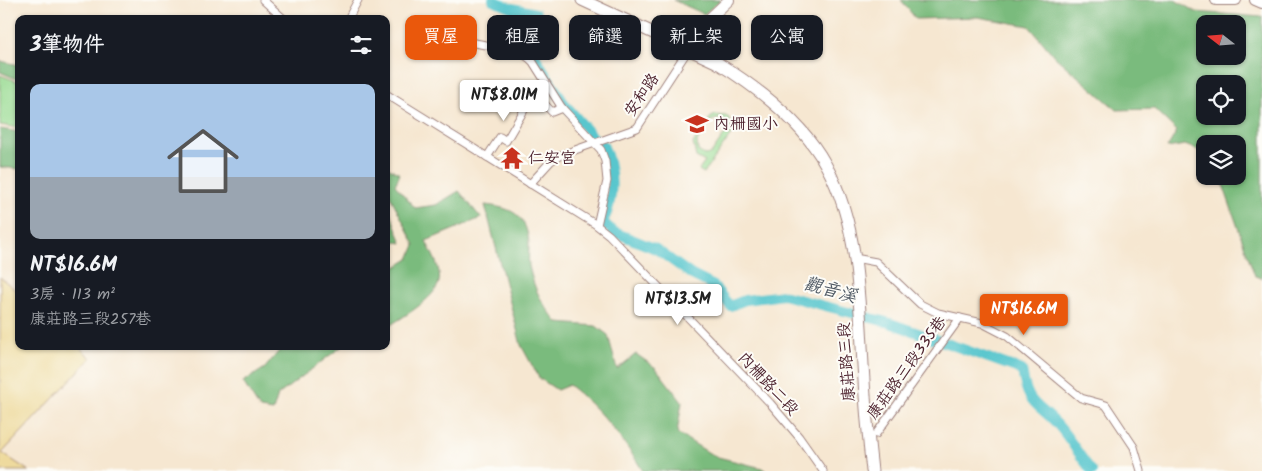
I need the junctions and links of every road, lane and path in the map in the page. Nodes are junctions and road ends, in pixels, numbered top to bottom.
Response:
1 (263, 0) edge
2 (358, 0) edge
3 (582, 0) edge
4 (597, 0) edge
5 (729, 0) edge
6 (1216, 0) edge
7 (1236, 0) edge
8 (1255, 0) edge
9 (1262, 3) edge
10 (280, 15) edge
11 (350, 15) edge
12 (713, 15) edge
13 (651, 27) edge
14 (651, 30) edge
15 (477, 42) edge
16 (681, 60) edge
17 (712, 60) edge
18 (716, 60) edge
19 (390, 96) edge
20 (562, 108) junction
21 (594, 143) junction
22 (487, 157) junction
23 (530, 184) junction
24 (597, 225) junction
25 (860, 259) junction
26 (960, 318) junction
27 (876, 434) junction
28 (823, 471) edge
29 (872, 471) edge
30 (878, 471) edge
31 (1141, 471) edge

1 - 10 street
2 - 11 street
3 - 14 main road, 康莊路三段
4 - 13 main road, 康莊路三段
5 - 12 street
6 - 7 street
8 - 9 street
15 - 20 street
16 - 21 street, 安和路
17 - 29 main road, 康莊路三段
18 - 25 main road, 康莊路三段
19 - 22 street, 內柵路二段
20 - 21 street
20 - 22 street
21 - 23 street, 安和路
21 - 24 street
22 - 23 street, 內柵路二段
23 - 24 street, 內柵路二段
24 - 28 street, 內柵路二段
25 - 26 street
25 - 27 main road, 康莊路三段
26 - 27 street, 康莊路三段335巷
26 - 31 street
27 - 30 main road, 康莊路三段

